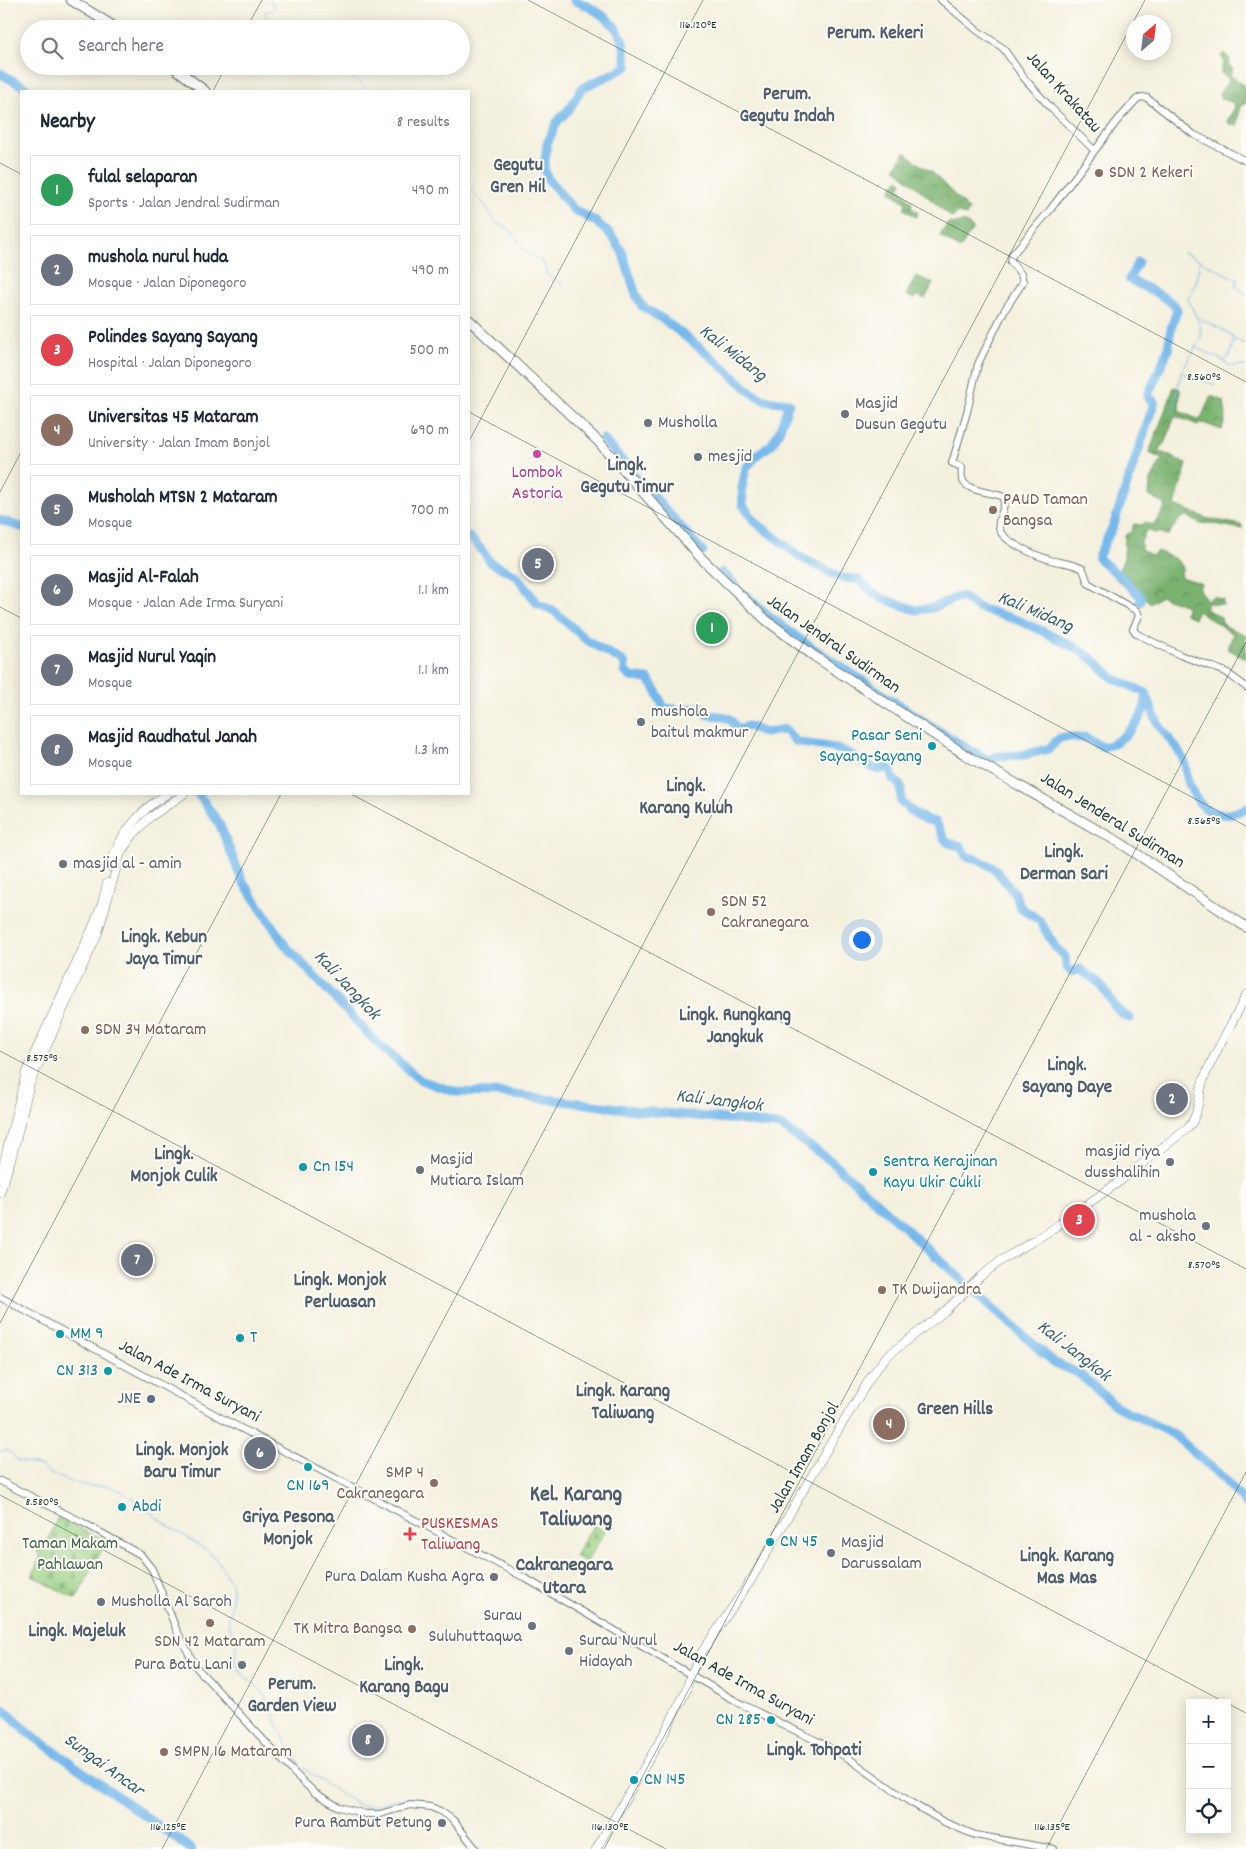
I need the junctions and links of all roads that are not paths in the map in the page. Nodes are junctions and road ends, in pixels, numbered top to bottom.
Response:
1 (71, 0) edge
2 (941, 0) edge
3 (103, 20) edge
4 (184, 75) edge
5 (204, 90) edge
6 (1094, 150) junction
7 (1246, 161) edge
8 (470, 323) edge
9 (1246, 687) edge
10 (957, 749) joint
11 (165, 795) edge
12 (182, 795) edge
13 (1246, 927) edge
14 (81, 962) junction
15 (1246, 995) edge
16 (23, 1096) junction
17 (0, 1178) edge
18 (0, 1194) edge
19 (0, 1297) edge
20 (0, 1481) edge
21 (691, 1674) junction
22 (476, 1849) edge
23 (596, 1849) edge
24 (1054, 1849) edge

1 - 3 highway
2 - 6 street, Jalan Krakatau
4 - 5 highway
6 - 7 street
6 - 9 street
8 - 10 highway, Jalan Jendral Sudirman
10 - 13 highway, Jalan Jenderal Sudirman
11 - 14 main road
12 - 14 main road
14 - 16 main road
15 - 21 main road, Jalan Imam Bonjol
16 - 17 main road
16 - 18 main road
19 - 21 street, Jalan Ade Irma Suryani
20 - 22 street
21 - 23 main road, Jalan Imam Bonjol
21 - 24 street, Jalan Ade Irma Suryani

